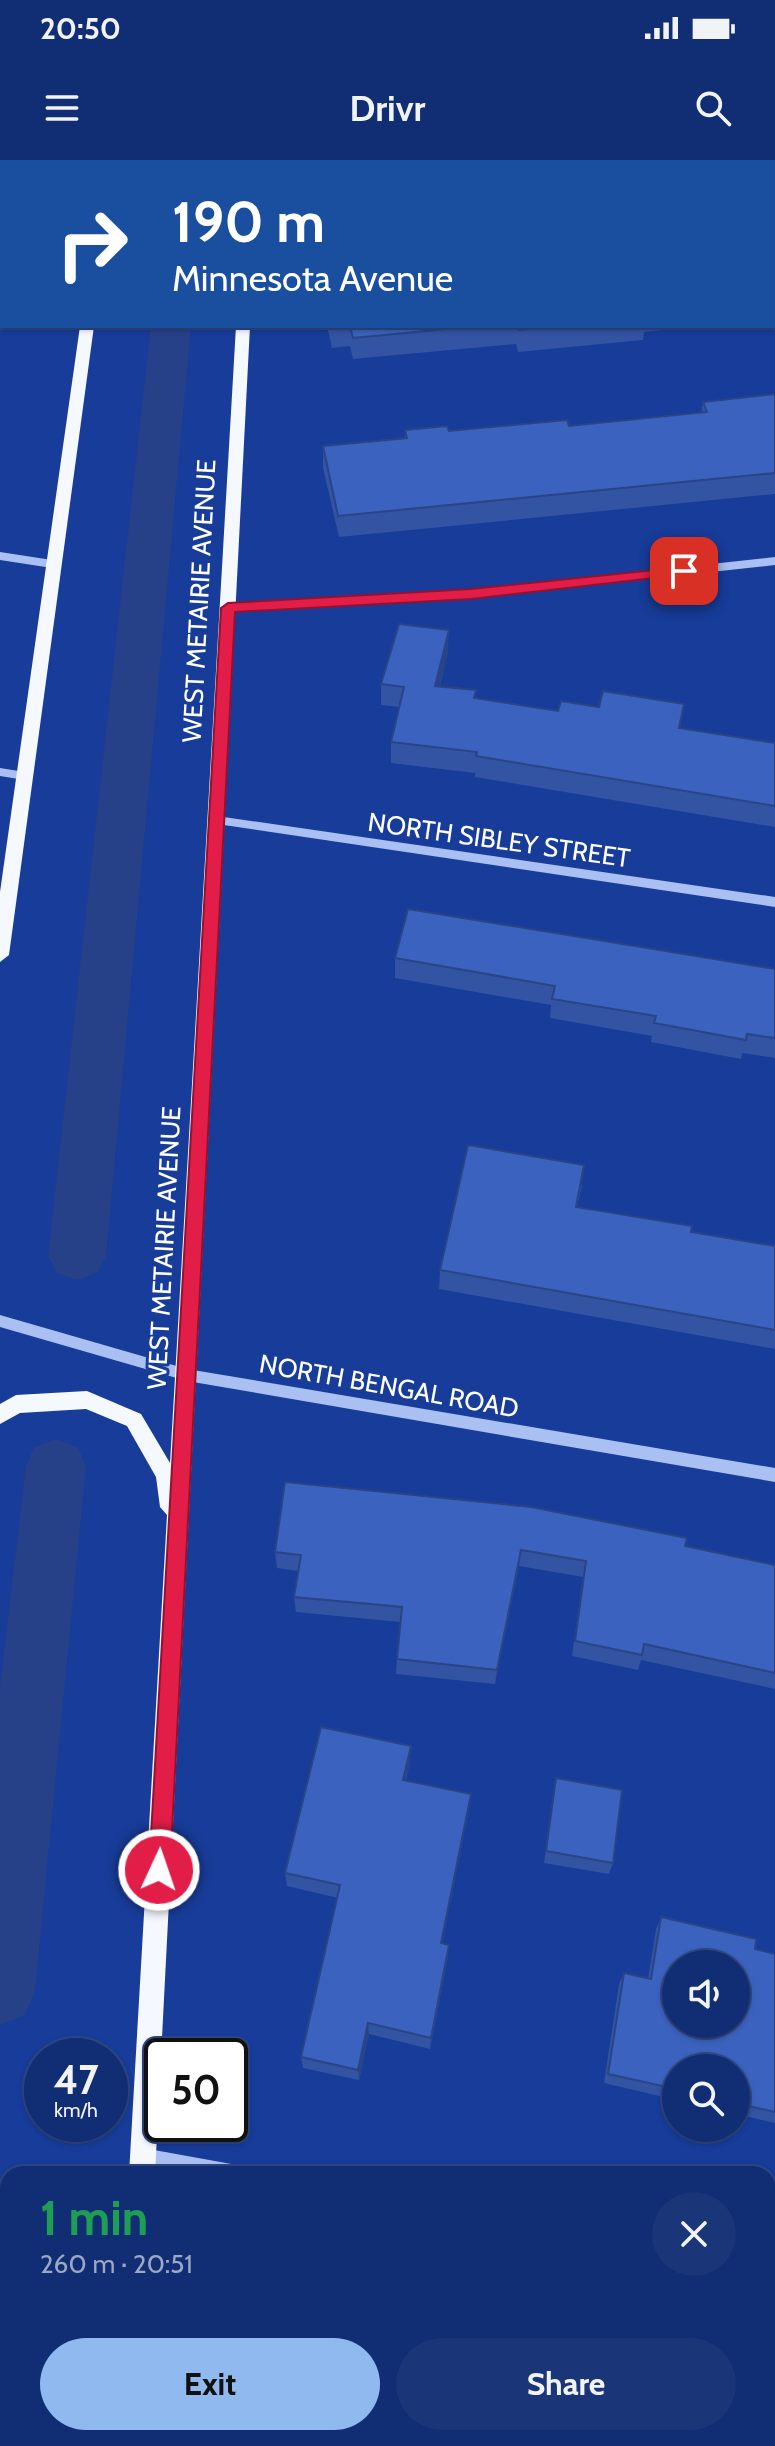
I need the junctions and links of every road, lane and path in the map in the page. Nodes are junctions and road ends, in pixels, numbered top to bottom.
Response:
1 (87, 328) edge
2 (243, 328) edge
3 (0, 556) edge
4 (775, 561) edge
5 (52, 564) junction
6 (228, 608) junction
7 (0, 772) edge
8 (25, 776) junction
9 (217, 820) junction
10 (775, 902) edge
11 (0, 955) edge
12 (0, 1321) edge
13 (187, 1375) junction
14 (0, 1415) edge
15 (775, 1475) edge
16 (177, 1551) junction
17 (142, 2166) edge

1 - 5 main road
2 - 6 main road, WEST METAIRIE AVENUE
3 - 5 street
4 - 6 street
5 - 8 main road
6 - 9 main road, WEST METAIRIE AVENUE
7 - 8 street
8 - 11 main road
9 - 10 street, NORTH SIBLEY STREET
9 - 13 main road, WEST METAIRIE AVENUE
12 - 13 street, NORTH BENGAL ROAD
13 - 15 street, NORTH BENGAL ROAD
13 - 16 main road, WEST METAIRIE AVENUE
14 - 16 main road
16 - 17 main road, WEST METAIRIE AVENUE

